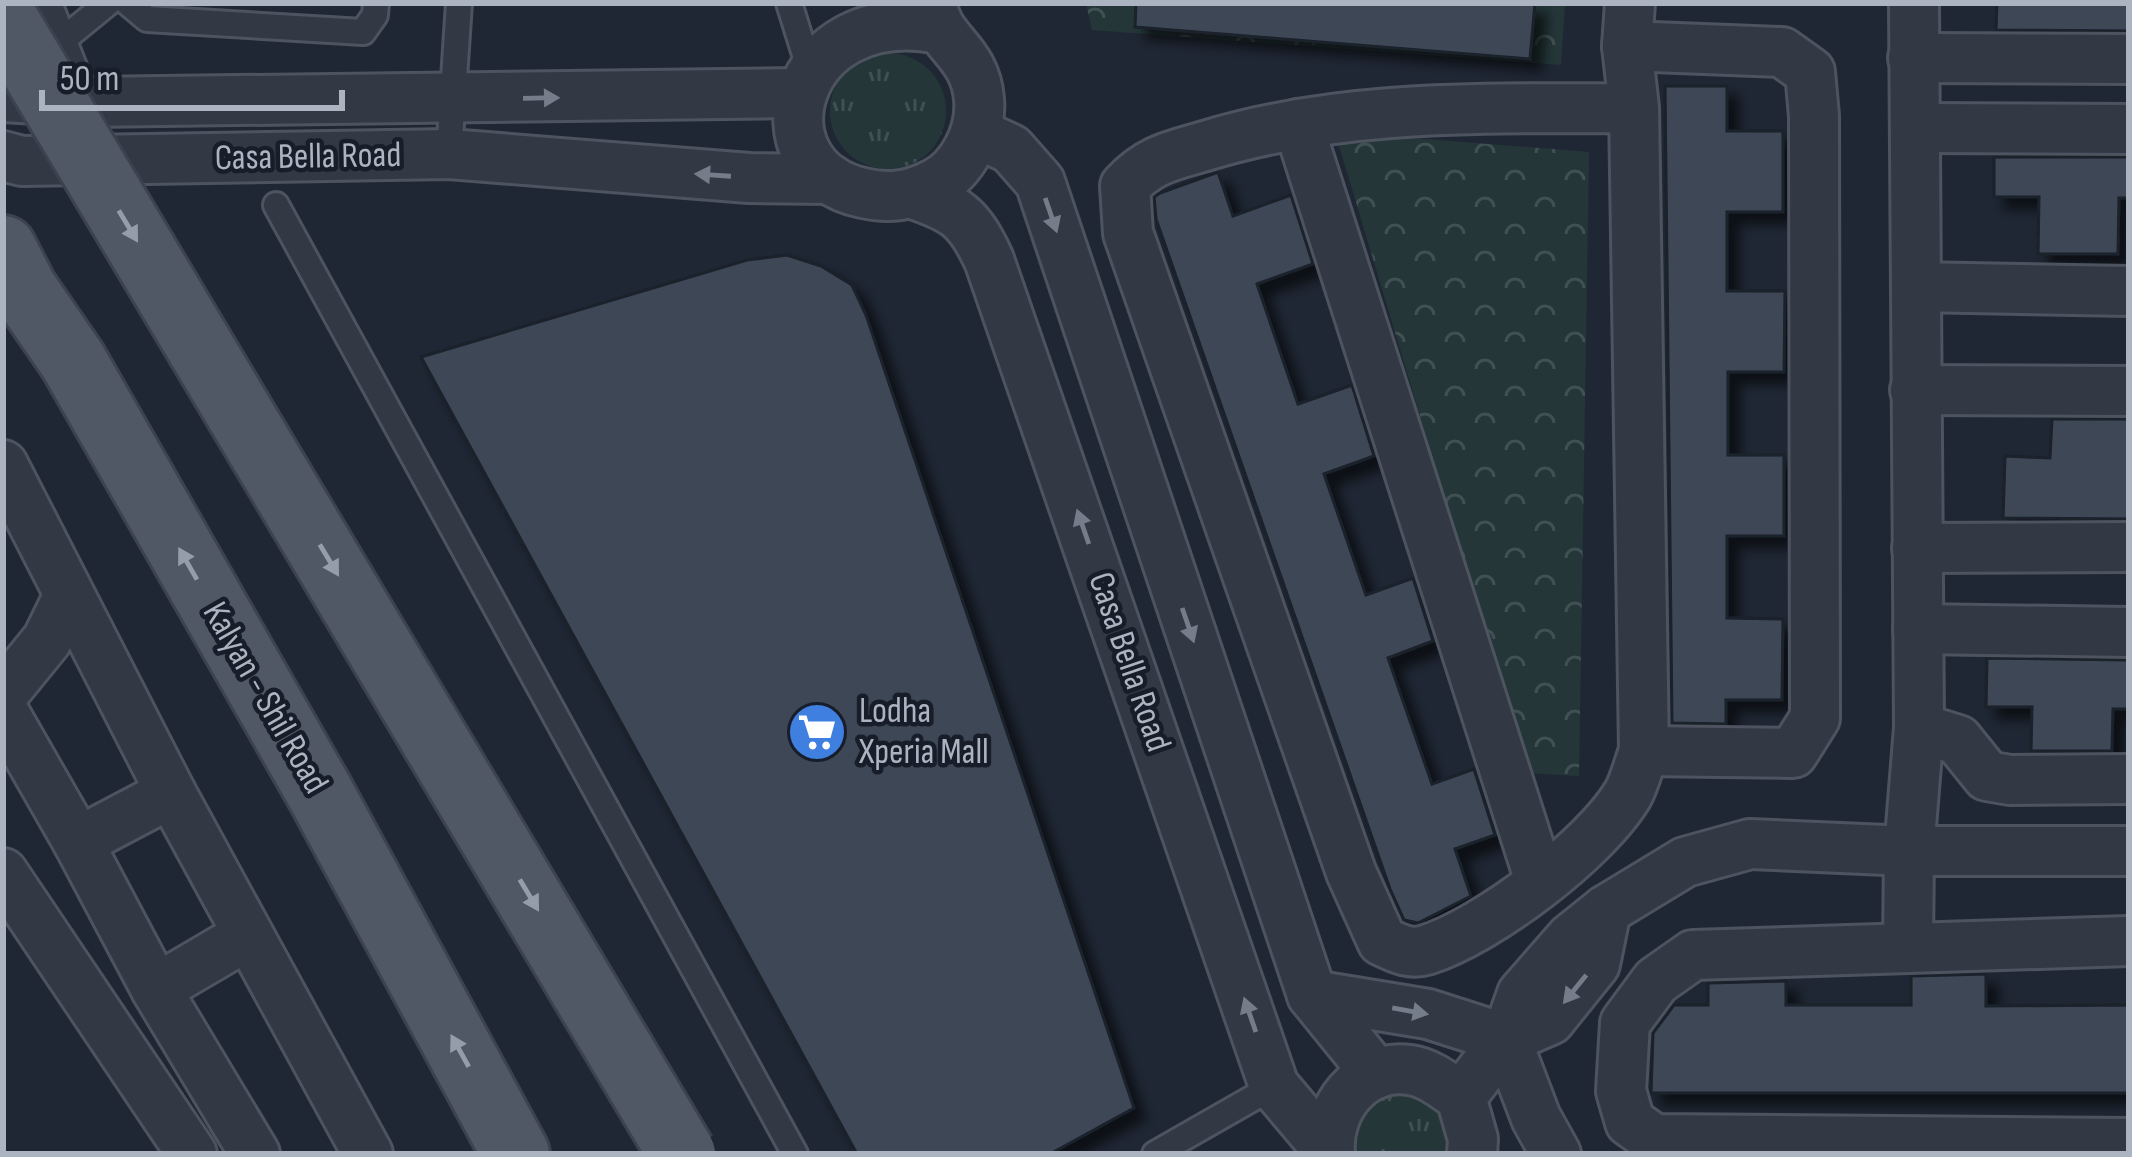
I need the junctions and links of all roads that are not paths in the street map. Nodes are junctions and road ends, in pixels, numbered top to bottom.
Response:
1 (49, 3) edge
2 (108, 3) edge
3 (128, 3) edge
4 (376, 3) edge
5 (458, 3) edge
6 (789, 3) edge
7 (1914, 3) edge
8 (853, 13) edge
9 (935, 16) edge
10 (3, 17) edge
11 (1629, 24) edge
12 (64, 38) junction
13 (1913, 58) junction
14 (2129, 59) edge
15 (803, 78) junction
16 (3, 97) edge
17 (454, 100) junction
18 (88, 102) junction
19 (1634, 108) junction
20 (1298, 124) junction
21 (1916, 128) junction
22 (2129, 129) edge
23 (976, 133) junction
24 (449, 154) junction
25 (3, 156) edge
26 (830, 179) junction
27 (913, 194) junction
28 (276, 205) dead end
29 (10, 281) edge
30 (1916, 287) junction
31 (2129, 290) edge
32 (1915, 390) junction
33 (2129, 391) edge
34 (3, 465) edge
35 (2129, 547) edge
36 (1918, 548) junction
37 (68, 597) junction
38 (1918, 629) junction
39 (2129, 632) edge
40 (3, 694) edge
41 (3, 711) edge
42 (1919, 728) junction
43 (1644, 751) junction
44 (2129, 779) edge
45 (171, 794) junction
46 (78, 842) junction
47 (1909, 850) junction
48 (2129, 850) edge
49 (3, 873) edge
50 (1540, 881) junction
51 (248, 935) junction
52 (2129, 941) edge
53 (1908, 948) junction
54 (156, 989) junction
55 (1312, 995) junction
56 (1506, 1039) junction
57 (1376, 1074) junction
58 (1274, 1086) junction
59 (1475, 1136) edge
60 (2129, 1143) edge
61 (1329, 1152) edge
62 (365, 1153) edge
63 (192, 1154) edge
64 (255, 1154) edge
65 (516, 1154) edge
66 (682, 1154) edge
67 (795, 1154) edge
68 (1155, 1154) edge
69 (1556, 1154) edge

1 - 12 lane
2 - 12 lane
3 - 4 lane
5 - 17 lane
6 - 15 lane
7 - 13 street
8 - 9 street
8 - 15 street
9 - 23 street
10 -> 66 main road, bridge
11 - 19 street
11 - 43 street
12 - 18 lane
13 - 14 street
13 - 21 street
17 -> 15 street, Casa Bella Road
15 - 26 street
16 - 18 street, Casa Bella Road
17 - 18 street, Casa Bella Road
17 - 24 lane
19 - 20 street
19 - 43 street
20 - 50 street
20 - 50 street
21 - 22 street
21 - 30 street
23 - 27 street
23 -> 55 street, Casa Bella Road
24 - 25 street, Casa Bella Road
26 -> 24 street, Casa Bella Road
26 - 27 street, Casa Bella Road
58 -> 27 street, Casa Bella Road
28 - 67 lane
65 -> 29 main road, Kalyan - Shil Road
30 - 31 street
30 - 32 street
32 - 33 street
32 - 36 street
34 - 37 street
35 - 36 street
36 - 38 street
37 - 40 street
37 - 45 street
38 - 39 street
38 - 42 street
41 - 46 street
42 - 44 street
42 - 47 street
43 - 50 street
45 - 46 street
45 - 51 street
46 - 54 street
47 - 48 street
47 - 53 street
47 - 56 street
49 - 63 street
51 - 54 street
51 - 62 street
52 - 53 street
53 - 60 street
54 - 64 street
55 -> 56 street
55 - 57 street, Casa Bella Road
56 - 59 street
56 - 69 street
57 - 59 street
57 - 61 street, Casa Bella Road
58 - 61 street, Casa Bella Road
58 - 68 lane

